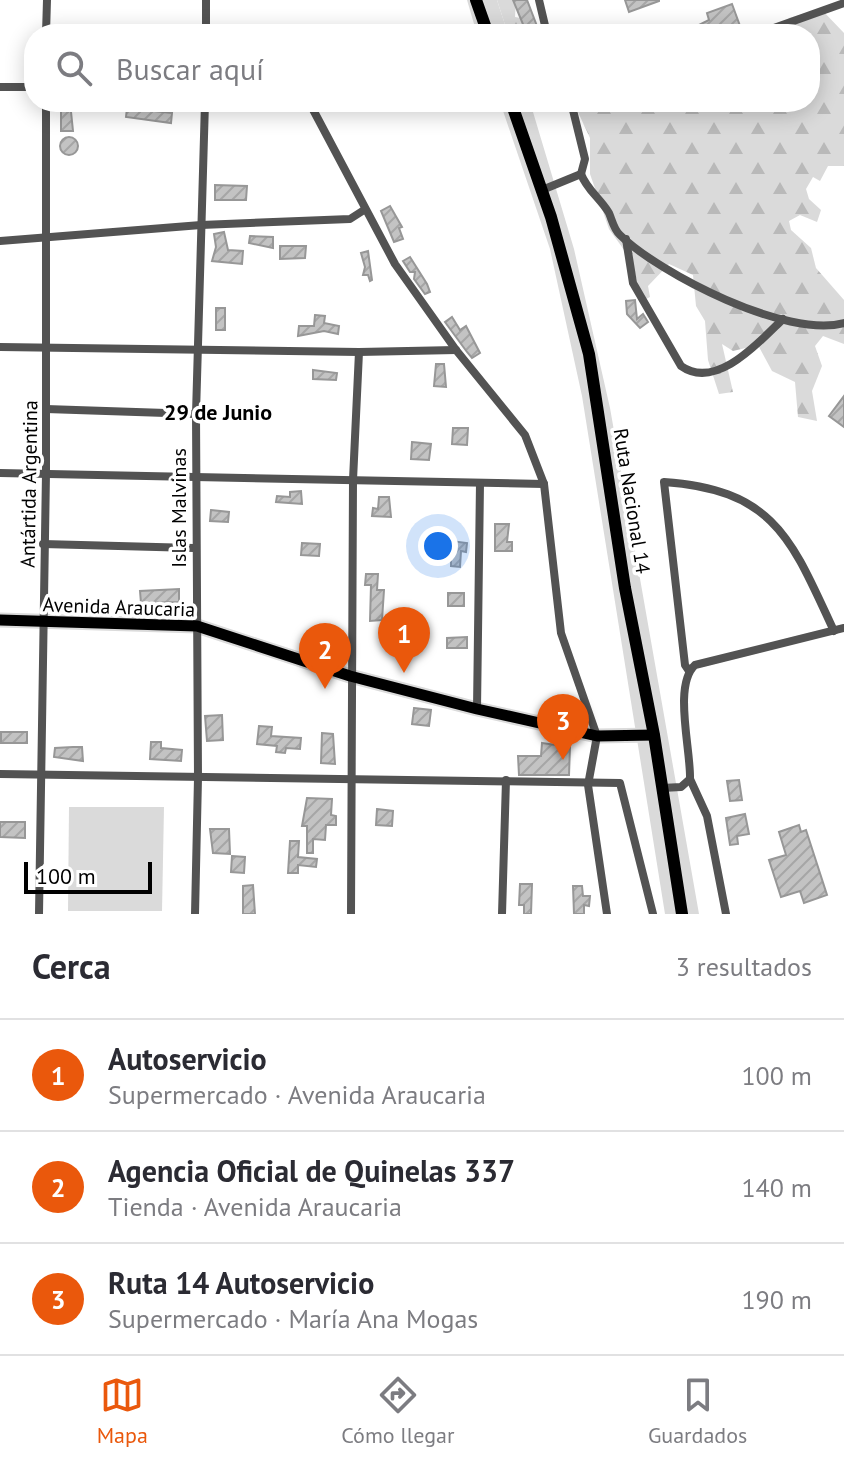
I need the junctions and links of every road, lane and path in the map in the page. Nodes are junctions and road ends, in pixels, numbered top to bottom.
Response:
1 (47, 0) edge
2 (206, 0) edge
3 (476, 0) edge
4 (539, 0) edge
5 (844, 3) edge
6 (46, 24) edge
7 (206, 24) edge
8 (484, 24) edge
9 (545, 24) edge
10 (785, 24) edge
11 (0, 87) edge
12 (24, 87) edge
13 (46, 112) edge
14 (205, 112) edge
15 (314, 112) edge
16 (515, 112) edge
17 (572, 112) edge
18 (581, 174) junction
19 (542, 190) junction
20 (364, 210) junction
21 (350, 219) junction
22 (201, 225) junction
23 (374, 227) junction
24 (47, 238) junction
25 (626, 239) junction
26 (0, 241) edge
27 (783, 319) junction
28 (844, 323) edge
29 (0, 347) edge
30 (47, 347) junction
31 (197, 350) junction
32 (456, 350) junction
33 (359, 352) junction
34 (46, 409) junction
35 (196, 414) junction
36 (0, 473) edge
37 (46, 473) junction
38 (195, 476) junction
39 (353, 480) junction
40 (480, 483) junction
41 (544, 484) junction
42 (43, 544) junction
43 (194, 548) junction
44 (0, 620) edge
45 (44, 621) junction
46 (197, 626) junction
47 (839, 629) edge
48 (689, 671) junction
49 (350, 676) junction
50 (477, 709) junction
51 (654, 735) junction
52 (597, 736) junction
53 (0, 774) edge
54 (43, 776) junction
55 (198, 778) junction
56 (351, 779) junction
57 (690, 779) junction
58 (506, 780) junction
59 (588, 785) junction
60 (662, 788) junction
61 (39, 914) edge
62 (195, 914) edge
63 (351, 914) edge
64 (502, 914) edge
65 (607, 914) edge
66 (653, 914) edge
67 (681, 914) edge
68 (726, 914) edge

1 - 6 street
2 - 7 street
3 - 8 highway
4 - 9 street
5 - 10 street
11 - 12 street
13 - 24 street, Antártida Argentina
14 - 22 street, Islas Malvinas
15 - 20 street
16 - 19 highway, Ruta Nacional 14
17 - 18 street
18 - 19 street
18 - 25 street
19 - 51 highway, Ruta Nacional 14
20 - 21 street
20 - 23 street
21 - 22 street
21 - 23 street
22 - 24 street
22 - 31 street, Islas Malvinas
23 - 32 street
24 - 26 street
24 - 30 street, Antártida Argentina
25 - 27 street
25 - 27 street
27 - 28 street
29 - 30 street
30 - 31 street
30 - 34 street, Antártida Argentina
31 - 33 street
31 - 35 street, Islas Malvinas
32 - 33 street
32 - 41 street
33 - 39 street
34 - 35 street
34 - 37 street, Antártida Argentina
35 - 38 street, Islas Malvinas
36 - 37 street
37 - 38 street
37 - 42 street, Antártida Argentina
38 - 39 street
38 - 43 street, Islas Malvinas
39 - 40 street
39 - 49 street
40 - 41 street
40 - 50 street
41 - 52 street
42 - 43 street
42 - 45 street, Antártida Argentina
43 - 46 street, Islas Malvinas
44 - 45 main road, Avenida Araucaria
45 - 46 main road, Avenida Araucaria
45 - 54 street, Antártida Argentina
46 - 49 main road, Avenida Araucaria
46 - 55 street, Islas Malvinas
47 - 48 street
47 - 48 street
48 - 57 street
49 - 50 main road, Avenida Araucaria
49 - 56 street
50 - 52 main road, Avenida Araucaria
51 - 52 main road, Avenida Araucaria
51 - 60 highway, Ruta Nacional 14
52 - 59 street
53 - 54 street
54 - 55 street
54 - 61 street, Antártida Argentina
55 - 56 street
55 - 62 street, Islas Malvinas
56 - 58 street
56 - 63 street
57 - 60 street
57 - 68 street
58 - 59 street
58 - 64 street
59 - 65 street
59 - 66 street
60 - 67 highway, Ruta Nacional 14

